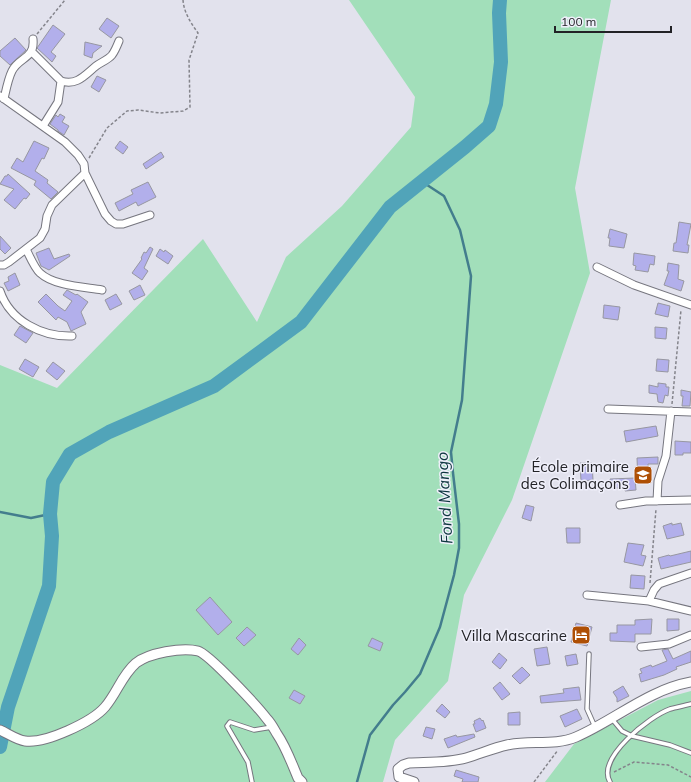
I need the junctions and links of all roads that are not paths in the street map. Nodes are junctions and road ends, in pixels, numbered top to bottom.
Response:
1 (33, 39) road end
2 (119, 41) dead end
3 (32, 52) junction
4 (61, 81) junction
5 (2, 97) edge
6 (43, 126) junction
7 (85, 172) junction
8 (150, 215) dead end
9 (26, 249) junction
10 (0, 265) edge
11 (597, 267) dead end
12 (102, 290) dead end
13 (0, 291) edge
14 (691, 305) edge
15 (72, 336) dead end
16 (608, 409) dead end
17 (671, 411) junction
18 (691, 412) edge
19 (691, 500) edge
20 (657, 501) junction
21 (620, 505) dead end
22 (691, 573) edge
23 (587, 594) dead end
24 (648, 601) junction
25 (691, 611) edge
26 (691, 635) edge
27 (641, 647) dead end
28 (589, 654) dead end
29 (691, 682) edge
30 (691, 704) edge
31 (612, 719) junction
32 (273, 727) junction
33 (595, 728) junction
34 (0, 730) edge
35 (632, 736) junction
36 (691, 753) edge
37 (395, 779) edge
38 (252, 782) edge
39 (302, 782) edge
40 (414, 782) edge
41 (610, 782) edge

1 - 3 street
2 - 4 street
3 - 4 street
3 - 5 street
4 - 6 street
5 - 6 street
6 - 7 street
7 - 8 street
7 - 9 street
9 - 10 street
9 - 12 street
11 - 14 street
13 - 15 street
16 - 17 street
17 - 18 street
17 - 20 street
19 - 20 street
20 - 21 street
22 - 24 street
23 - 24 street
24 - 25 street
26 - 27 street
28 - 33 lane
29 - 31 main road
30 - 35 lane
31 - 33 main road
31 - 35 lane
32 - 34 main road
32 - 38 lane
32 - 39 main road
33 - 37 main road
35 - 36 lane
35 - 41 lane
37 - 40 main road

